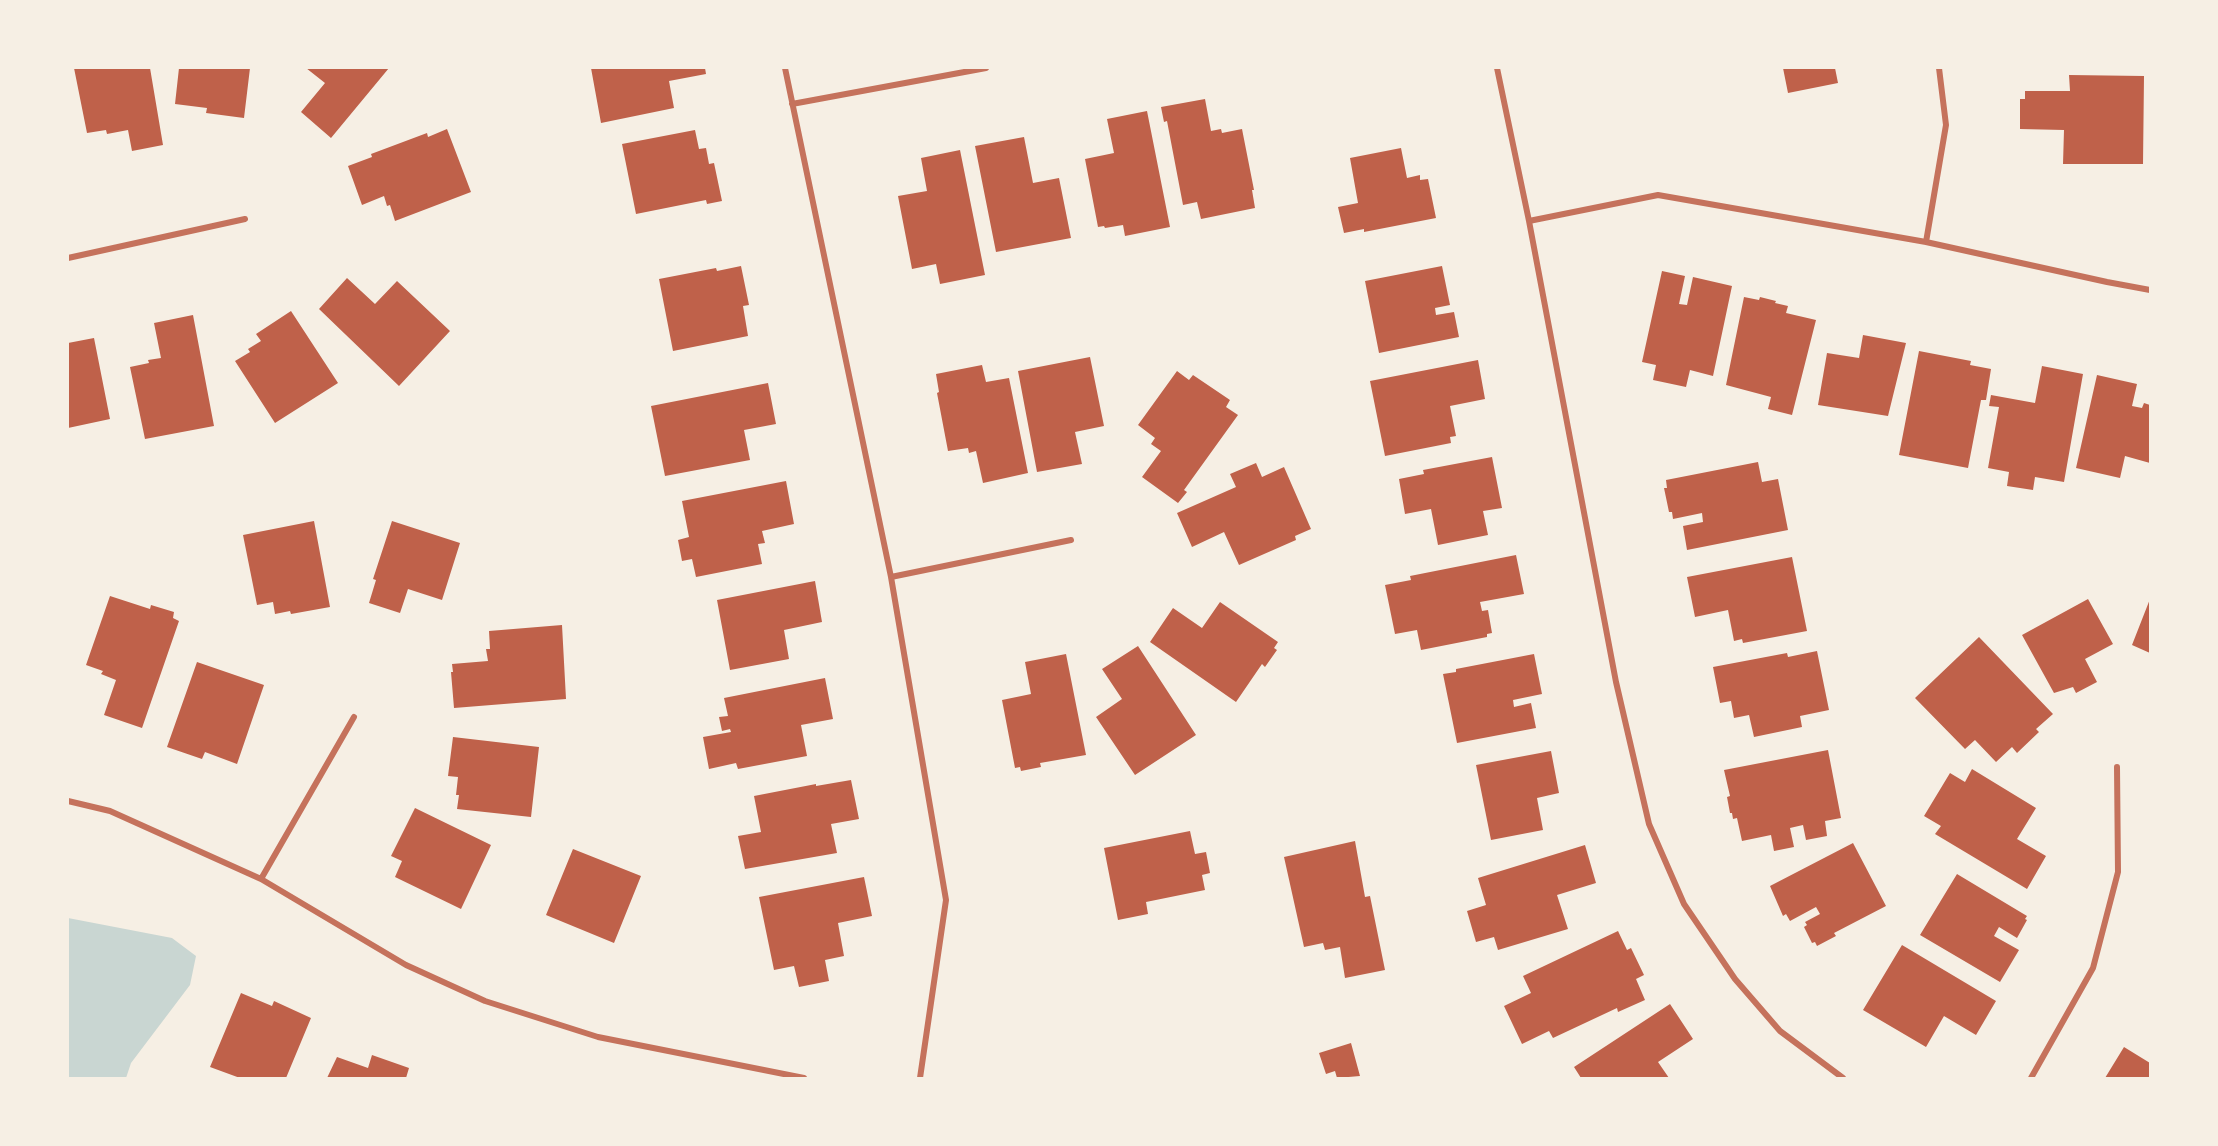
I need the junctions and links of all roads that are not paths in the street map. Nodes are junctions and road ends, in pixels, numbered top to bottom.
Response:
1 (785, 68) edge
2 (986, 68) edge
3 (1497, 68) edge
4 (1939, 68) edge
5 (792, 104) junction
6 (244, 219) dead end
7 (1529, 221) junction
8 (1926, 242) junction
9 (68, 258) edge
10 (2151, 290) edge
11 (1071, 540) dead end
12 (891, 577) junction
13 (354, 717) dead end
14 (2117, 766) dead end
15 (68, 801) edge
16 (261, 879) junction
17 (804, 1078) edge
18 (920, 1078) edge
19 (1843, 1078) edge
20 (2031, 1078) edge

1 - 5 street
2 - 5 street
3 - 7 street
4 - 8 street
5 - 12 street
6 - 9 street
7 - 8 street
7 - 19 street
8 - 10 street
11 - 12 street
12 - 18 street
13 - 16 street
14 - 20 street
15 - 16 street
16 - 17 street

